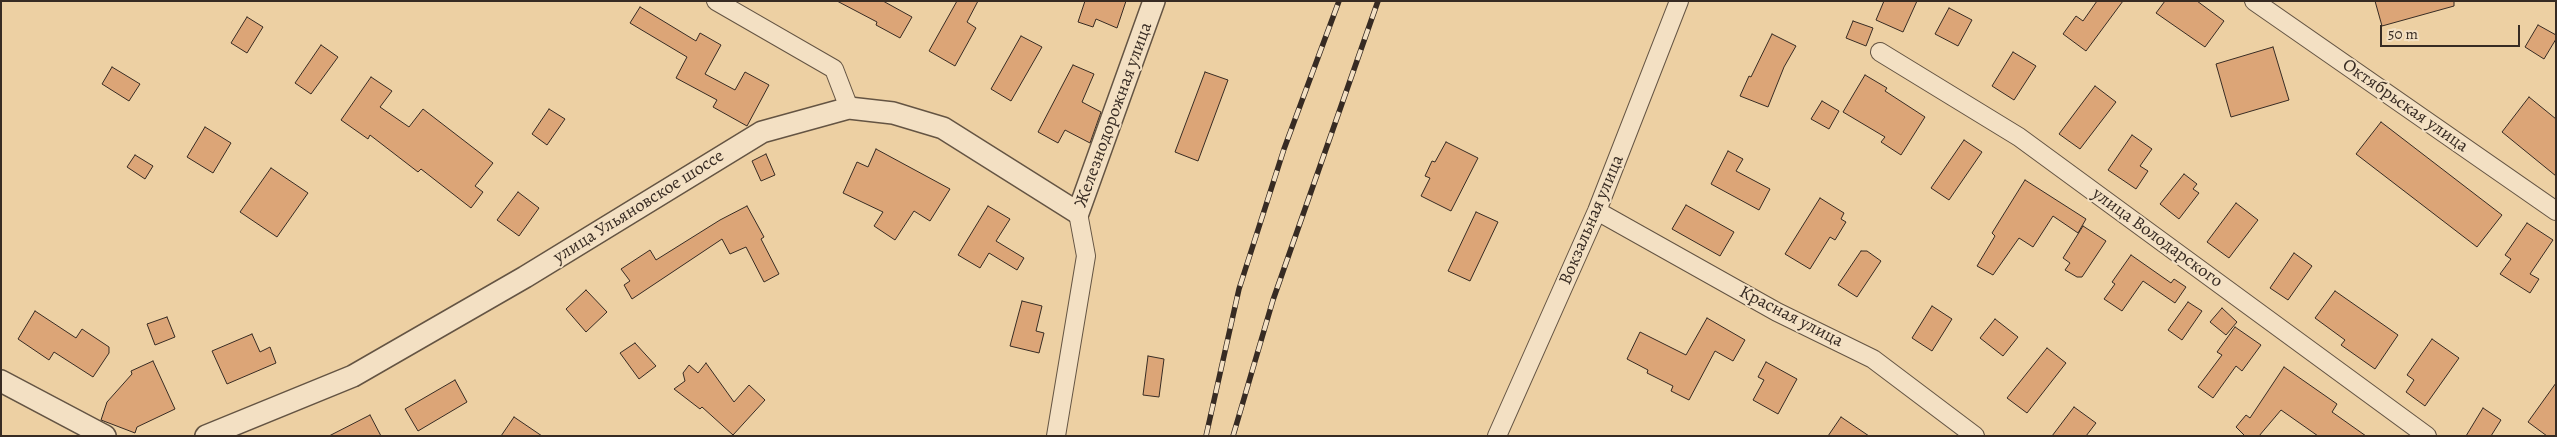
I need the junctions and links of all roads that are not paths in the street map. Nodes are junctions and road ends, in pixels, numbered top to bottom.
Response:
1 (716, 1) edge
2 (1154, 1) edge
3 (1679, 1) edge
4 (2254, 1) edge
5 (1880, 52) dead end
6 (850, 108) junction
7 (1598, 211) junction
8 (2556, 211) edge
9 (1078, 213) junction
10 (1, 381) edge
11 (105, 436) edge
12 (206, 436) edge
13 (1056, 436) edge
14 (1497, 436) edge
15 (1975, 436) edge
16 (2427, 436) edge

1 - 6 street
2 - 9 street, Железнодорожная улица
3 - 7 street, Вокзальная улица
4 - 8 street, Октябрьская улица
5 - 16 street, улица Володарского
6 - 9 street, улица Ульяновское шоссе
6 - 12 street, улица Ульяновское шоссе
7 - 14 street, Вокзальная улица
7 - 15 street, Красная улица
9 - 13 street, Железнодорожная улица
10 - 11 street

